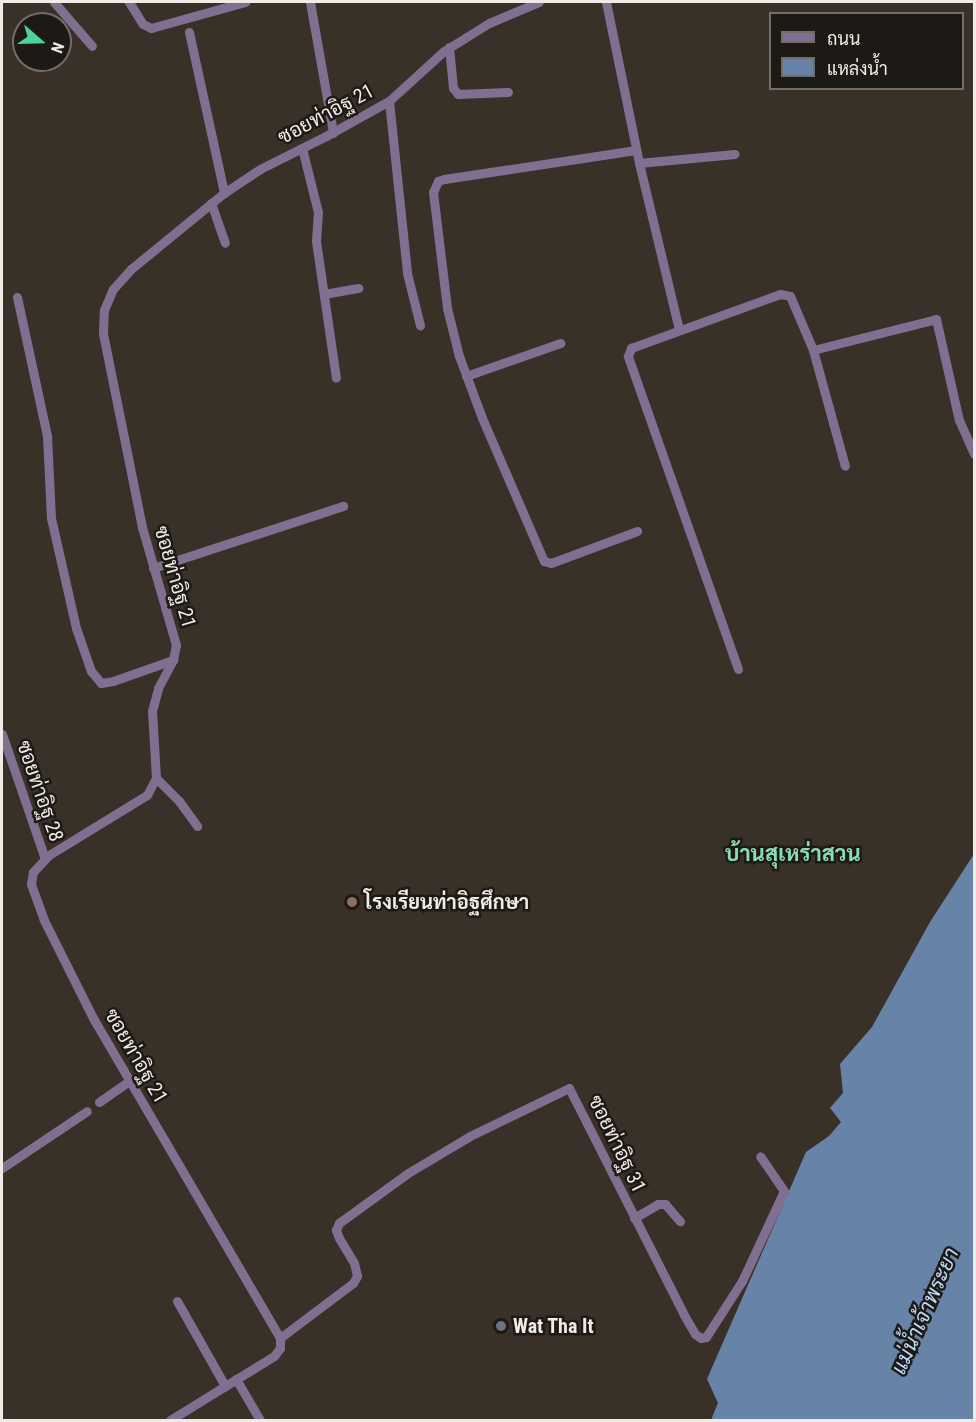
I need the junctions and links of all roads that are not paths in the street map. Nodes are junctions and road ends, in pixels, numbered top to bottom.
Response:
1 (54, 2) edge
2 (129, 2) edge
3 (244, 2) edge
4 (310, 2) edge
5 (539, 2) edge
6 (606, 2) edge
7 (189, 32) dead end
8 (92, 46) dead end
9 (450, 47) junction
10 (508, 92) dead end
11 (389, 100) junction
12 (333, 133) junction
13 (302, 148) junction
14 (636, 150) junction
15 (735, 154) dead end
16 (639, 163) junction
17 (224, 193) junction
18 (211, 203) junction
19 (225, 243) dead end
20 (358, 288) dead end
21 (324, 294) junction
22 (17, 297) dead end
23 (420, 325) dead end
24 (679, 329) junction
25 (560, 343) dead end
26 (813, 350) junction
27 (466, 376) junction
28 (336, 378) dead end
29 (975, 454) edge
30 (845, 466) dead end
31 (343, 506) dead end
32 (637, 531) dead end
33 (153, 568) junction
34 (173, 660) junction
35 (738, 669) dead end
36 (2, 734) edge
37 (156, 778) junction
38 (197, 826) dead end
39 (45, 859) junction
40 (130, 1080) junction
41 (99, 1102) dead end
42 (87, 1111) dead end
43 (760, 1156) dead end
44 (2, 1168) edge
45 (634, 1218) junction
46 (680, 1221) dead end
47 (177, 1301) dead end
48 (280, 1338) junction
49 (236, 1379) junction
50 (225, 1386) junction
51 (170, 1420) edge
52 (260, 1420) edge

1 - 8 street
2 - 3 street
4 - 12 street
5 - 9 street, ซอยท่าอิฐ 21
6 - 14 street
7 - 17 street
9 - 10 street
9 - 11 street, ซอยท่าอิฐ 21
11 - 12 street, ซอยท่าอิฐ 21
11 - 23 street
12 - 13 street, ซอยท่าอิฐ 21
13 - 17 street, ซอยท่าอิฐ 21
13 - 21 street
14 - 16 street
14 - 27 street
15 - 16 street
16 - 24 street
17 - 18 street, ซอยท่าอิฐ 21
18 - 19 street
18 - 33 street, ซอยท่าอิฐ 21
20 - 21 street
21 - 28 street
22 - 34 street
24 - 26 street
24 - 35 street
25 - 27 street
26 - 29 street
26 - 30 street
27 - 32 street
31 - 33 street
33 - 34 street, ซอยท่าอิฐ 21
34 - 37 street
36 - 39 street, ซอยท่าอิฐ 28
37 - 38 street
37 - 39 street
39 - 40 street, ซอยท่าอิฐ 21
40 - 41 street
40 - 48 street, ซอยท่าอิฐ 21
42 - 44 street
43 - 45 street, ซอยท่าอิฐ 31
45 - 46 street
45 - 48 street, ซอยท่าอิฐ 31
47 - 50 street
48 - 49 street
49 - 50 street
49 - 52 street
50 - 51 street

